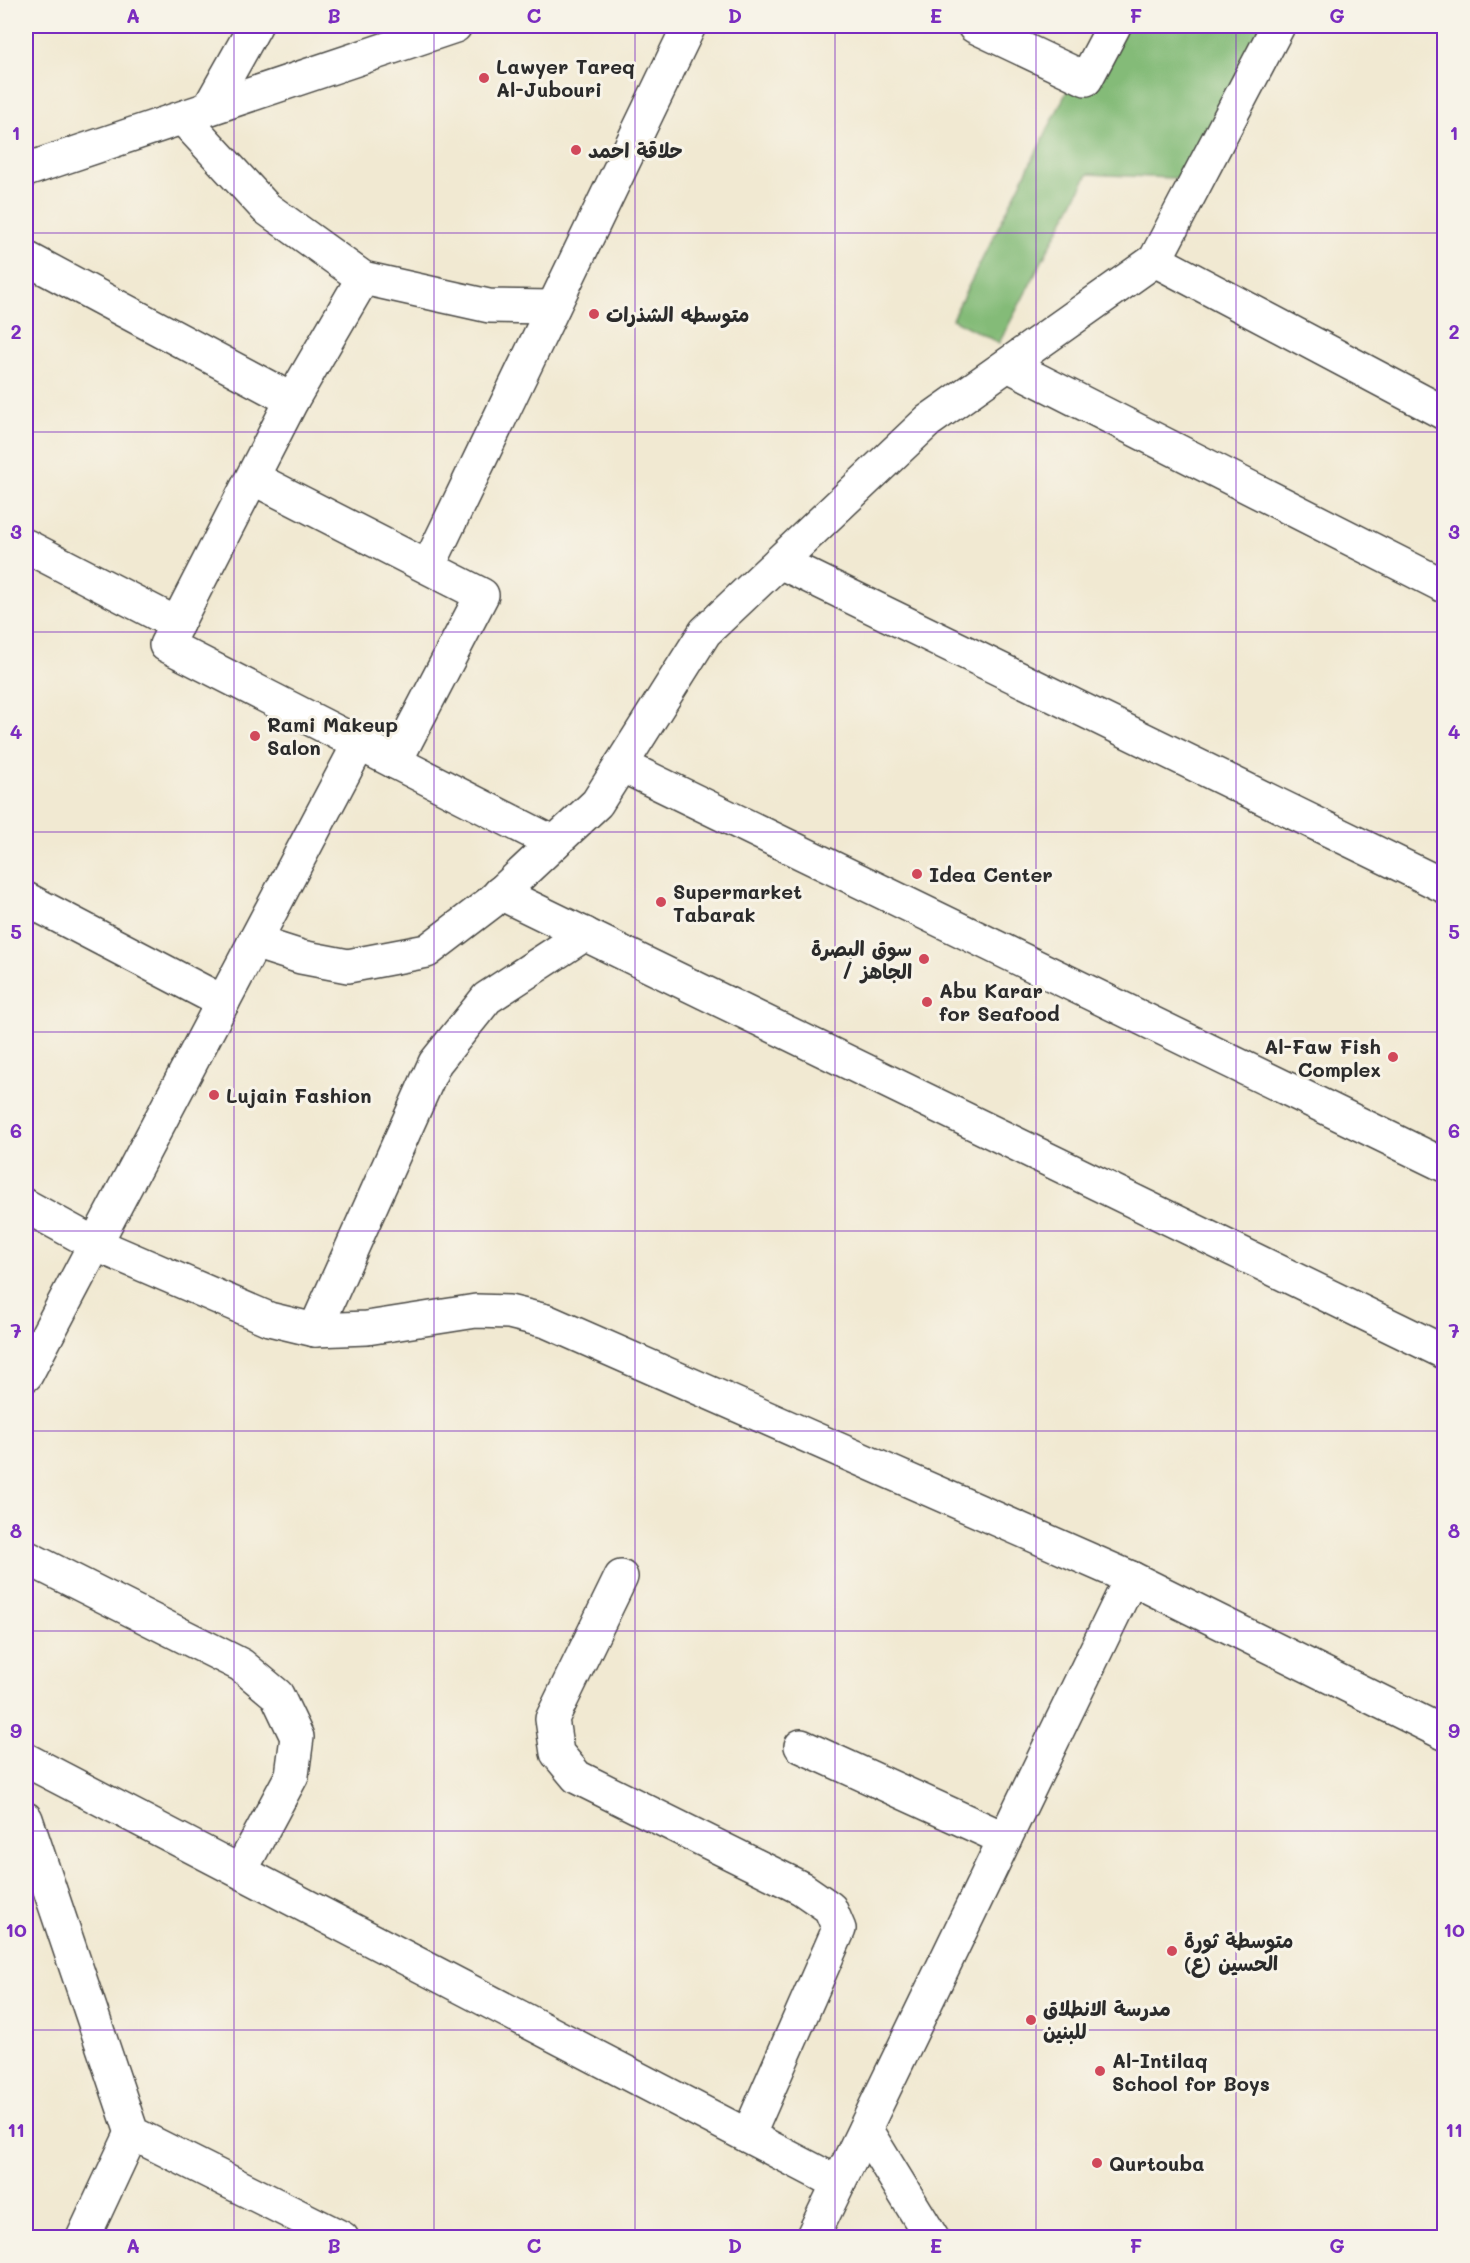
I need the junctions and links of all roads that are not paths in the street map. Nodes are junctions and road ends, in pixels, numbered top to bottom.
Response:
1 (255, 26) edge
2 (455, 26) edge
3 (689, 26) edge
4 (974, 26) edge
5 (1114, 26) edge
6 (1278, 26) edge
7 (196, 113) junction
8 (26, 170) edge
9 (26, 258) edge
10 (1155, 260) junction
11 (363, 278) junction
12 (553, 307) junction
13 (1008, 365) junction
14 (292, 400) junction
15 (1444, 412) edge
16 (253, 478) junction
17 (26, 546) edge
18 (780, 562) junction
19 (428, 567) junction
20 (1444, 586) edge
21 (177, 624) junction
22 (359, 744) junction
23 (395, 762) junction
24 (621, 765) junction
25 (554, 843) junction
26 (1444, 886) edge
27 (500, 893) junction
28 (26, 899) edge
29 (585, 934) junction
30 (254, 942) junction
31 (223, 1002) junction
32 (1444, 1166) edge
33 (26, 1206) edge
34 (95, 1244) junction
35 (315, 1330) junction
36 (1444, 1352) edge
37 (26, 1375) edge
38 (26, 1557) edge
39 (621, 1577) dead end
40 (1131, 1578) junction
41 (1444, 1733) edge
42 (801, 1746) dead end
43 (26, 1760) edge
44 (26, 1819) edge
45 (1005, 1839) junction
46 (241, 1870) junction
47 (35, 1877) edge
48 (865, 2129) junction
49 (132, 2133) junction
50 (748, 2136) junction
51 (838, 2183) junction
52 (83, 2238) edge
53 (342, 2238) edge
54 (812, 2238) edge
55 (932, 2238) edge

1 - 7 street
2 - 7 street
3 - 12 street
4 - 5 street
6 - 10 street
7 - 8 street
7 - 11 street
9 - 14 street
10 - 13 street
10 - 15 street
11 - 12 street
11 - 14 street
12 - 19 street
13 - 18 street
13 - 20 street
14 - 16 street
16 - 19 street
16 - 21 street
17 - 21 street
18 - 24 street
18 - 26 street
19 - 23 street
21 - 22 street
22 - 23 street
22 - 30 street
23 - 25 street
24 - 25 street
24 - 32 street
25 - 27 street
27 - 29 street
27 - 30 street
28 - 31 street
29 - 35 street
29 - 36 street
30 - 31 street
31 - 34 street
33 - 34 street
34 - 35 street
34 - 37 street
35 - 40 street
38 - 46 street
39 - 50 street
40 - 41 street
40 - 45 street
42 - 45 street
43 - 46 street
44 - 47 street
45 - 48 street
46 - 50 street
47 - 49 street
48 - 51 street
48 - 55 street
49 - 52 street
49 - 53 street
50 - 51 street
51 - 54 street

